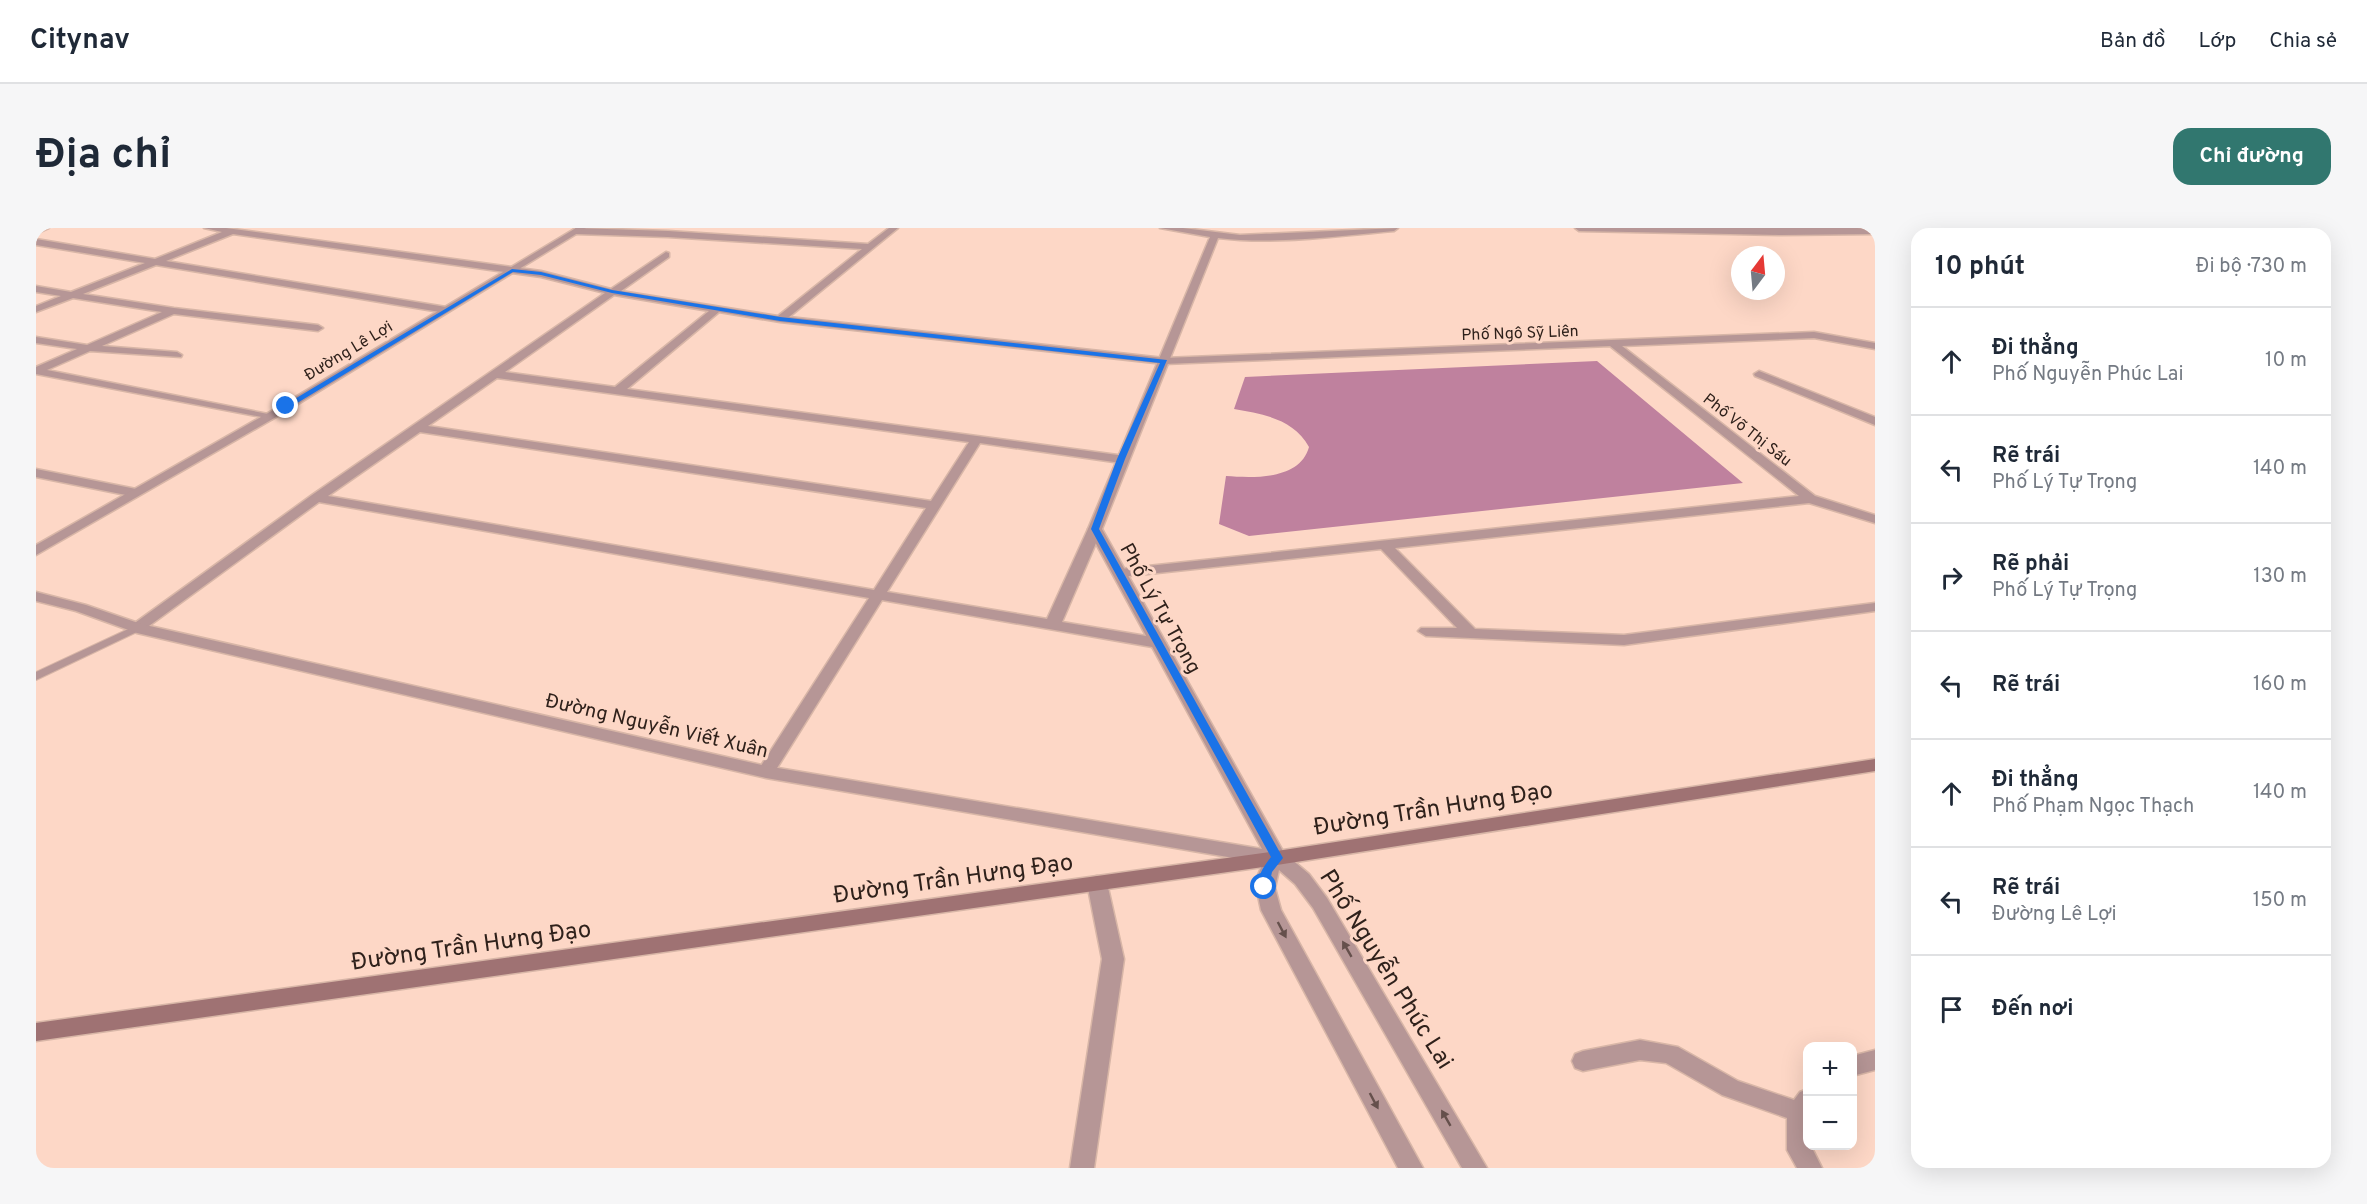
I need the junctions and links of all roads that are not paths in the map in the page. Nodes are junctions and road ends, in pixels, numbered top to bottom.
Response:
1 (45, 228) edge
2 (208, 228) edge
3 (709, 228) edge
4 (894, 228) edge
5 (1164, 228) edge
6 (1394, 228) edge
7 (1579, 228) edge
8 (579, 230) edge
9 (36, 231) edge
10 (1875, 231) edge
11 (232, 232) junction
12 (1215, 235) junction
13 (699, 236) junction
14 (36, 242) edge
15 (870, 247) junction
16 (666, 255) dead end
17 (158, 261) junction
18 (512, 271) junction
19 (36, 289) edge
20 (612, 292) junction
21 (72, 295) junction
22 (36, 309) edge
23 (717, 309) junction
24 (174, 310) junction
25 (446, 310) junction
26 (780, 319) junction
27 (318, 328) dead end
28 (36, 340) edge
29 (1612, 343) junction
30 (1875, 346) edge
31 (88, 348) junction
32 (177, 355) dead end
33 (1164, 361) junction
34 (36, 371) edge
35 (494, 374) junction
36 (1759, 374) dead end
37 (617, 391) junction
38 (268, 417) junction
39 (1875, 421) edge
40 (417, 428) junction
41 (976, 440) junction
42 (1121, 459) junction
43 (36, 473) edge
44 (136, 493) junction
45 (317, 498) junction
46 (1810, 499) junction
47 (934, 505) junction
48 (1875, 519) edge
49 (1095, 529) junction
50 (1385, 544) junction
51 (36, 551) edge
52 (1120, 573) junction
53 (879, 593) junction
54 (36, 596) edge
55 (1875, 607) edge
56 (1053, 624) junction
57 (137, 628) junction
58 (1426, 631) dead end
59 (1471, 633) junction
60 (1158, 643) junction
61 (36, 676) edge
62 (1875, 765) edge
63 (766, 772) junction
64 (1277, 858) junction
65 (1097, 883) junction
66 (36, 1032) edge
67 (1875, 1060) edge
68 (1583, 1061) dead end
69 (1857, 1065) edge
70 (1803, 1105) edge
71 (1082, 1168) edge
72 (1411, 1168) edge
73 (1475, 1168) edge
74 (1810, 1168) edge

1 - 9 main road
2 - 11 street, Phố Ngô Sỹ Liên
3 - 13 street
4 - 15 street
5 - 12 street
6 - 12 street
7 - 10 street
8 - 13 street
8 - 18 street, Đường Lê Lợi
11 - 17 street
11 - 18 street, Phố Ngô Sỹ Liên
12 - 33 street, Phố Lý Tự Trọng
13 - 15 street
14 - 17 street
15 - 26 street
16 - 20 street
17 - 21 street
17 - 25 street
18 - 20 street, Phố Ngô Sỹ Liên
18 - 25 street, Đường Lê Lợi
19 - 21 street
20 - 23 street, Phố Ngô Sỹ Liên
20 - 35 street
21 - 22 street
21 - 24 street
23 - 26 street, Phố Ngô Sỹ Liên
23 - 37 street
24 - 27 street
24 - 31 street
25 - 38 street, Đường Lê Lợi
26 - 33 street, Phố Ngô Sỹ Liên
28 - 31 street
29 - 30 street, Phố Ngô Sỹ Liên
29 - 33 street, Phố Ngô Sỹ Liên
29 - 46 street, Phố Võ Thị Sáu
31 - 32 street
31 - 34 street
33 - 42 street, Phố Lý Tự Trọng
34 - 38 street
35 - 37 street
35 - 40 street
36 - 39 street
37 - 41 street
38 - 44 street, Đường Lê Lợi
40 - 45 street
40 - 47 street
41 - 42 street
41 - 47 street
42 - 49 street, Phố Lý Tự Trọng
43 - 44 street
44 - 51 street, Đường Lê Lợi
45 - 53 street
45 - 57 street
46 - 48 street, Phố Võ Thị Sáu
46 - 50 street
47 - 53 street
49 - 52 street, Phố Lý Tự Trọng
49 - 56 street
50 - 52 street
50 - 59 street
52 - 60 street, Phố Lý Tự Trọng
53 - 56 street
53 - 63 street
54 - 57 street, Đường Nguyễn Viết Xuân
55 - 59 street
56 - 60 street
57 - 61 lane
57 - 63 street, Đường Nguyễn Viết Xuân
58 - 59 street
60 - 64 street, Phố Lý Tự Trọng
62 - 64 main road, Đường Trần Hưng Đạo
63 - 64 street, Đường Nguyễn Viết Xuân
64 - 65 main road, Đường Trần Hưng Đạo
64 -> 72 street
73 -> 64 street, Phố Nguyễn Phúc Lai
65 - 66 main road, Đường Trần Hưng Đạo
65 - 71 street
67 - 69 street
68 - 70 street
70 - 74 street

